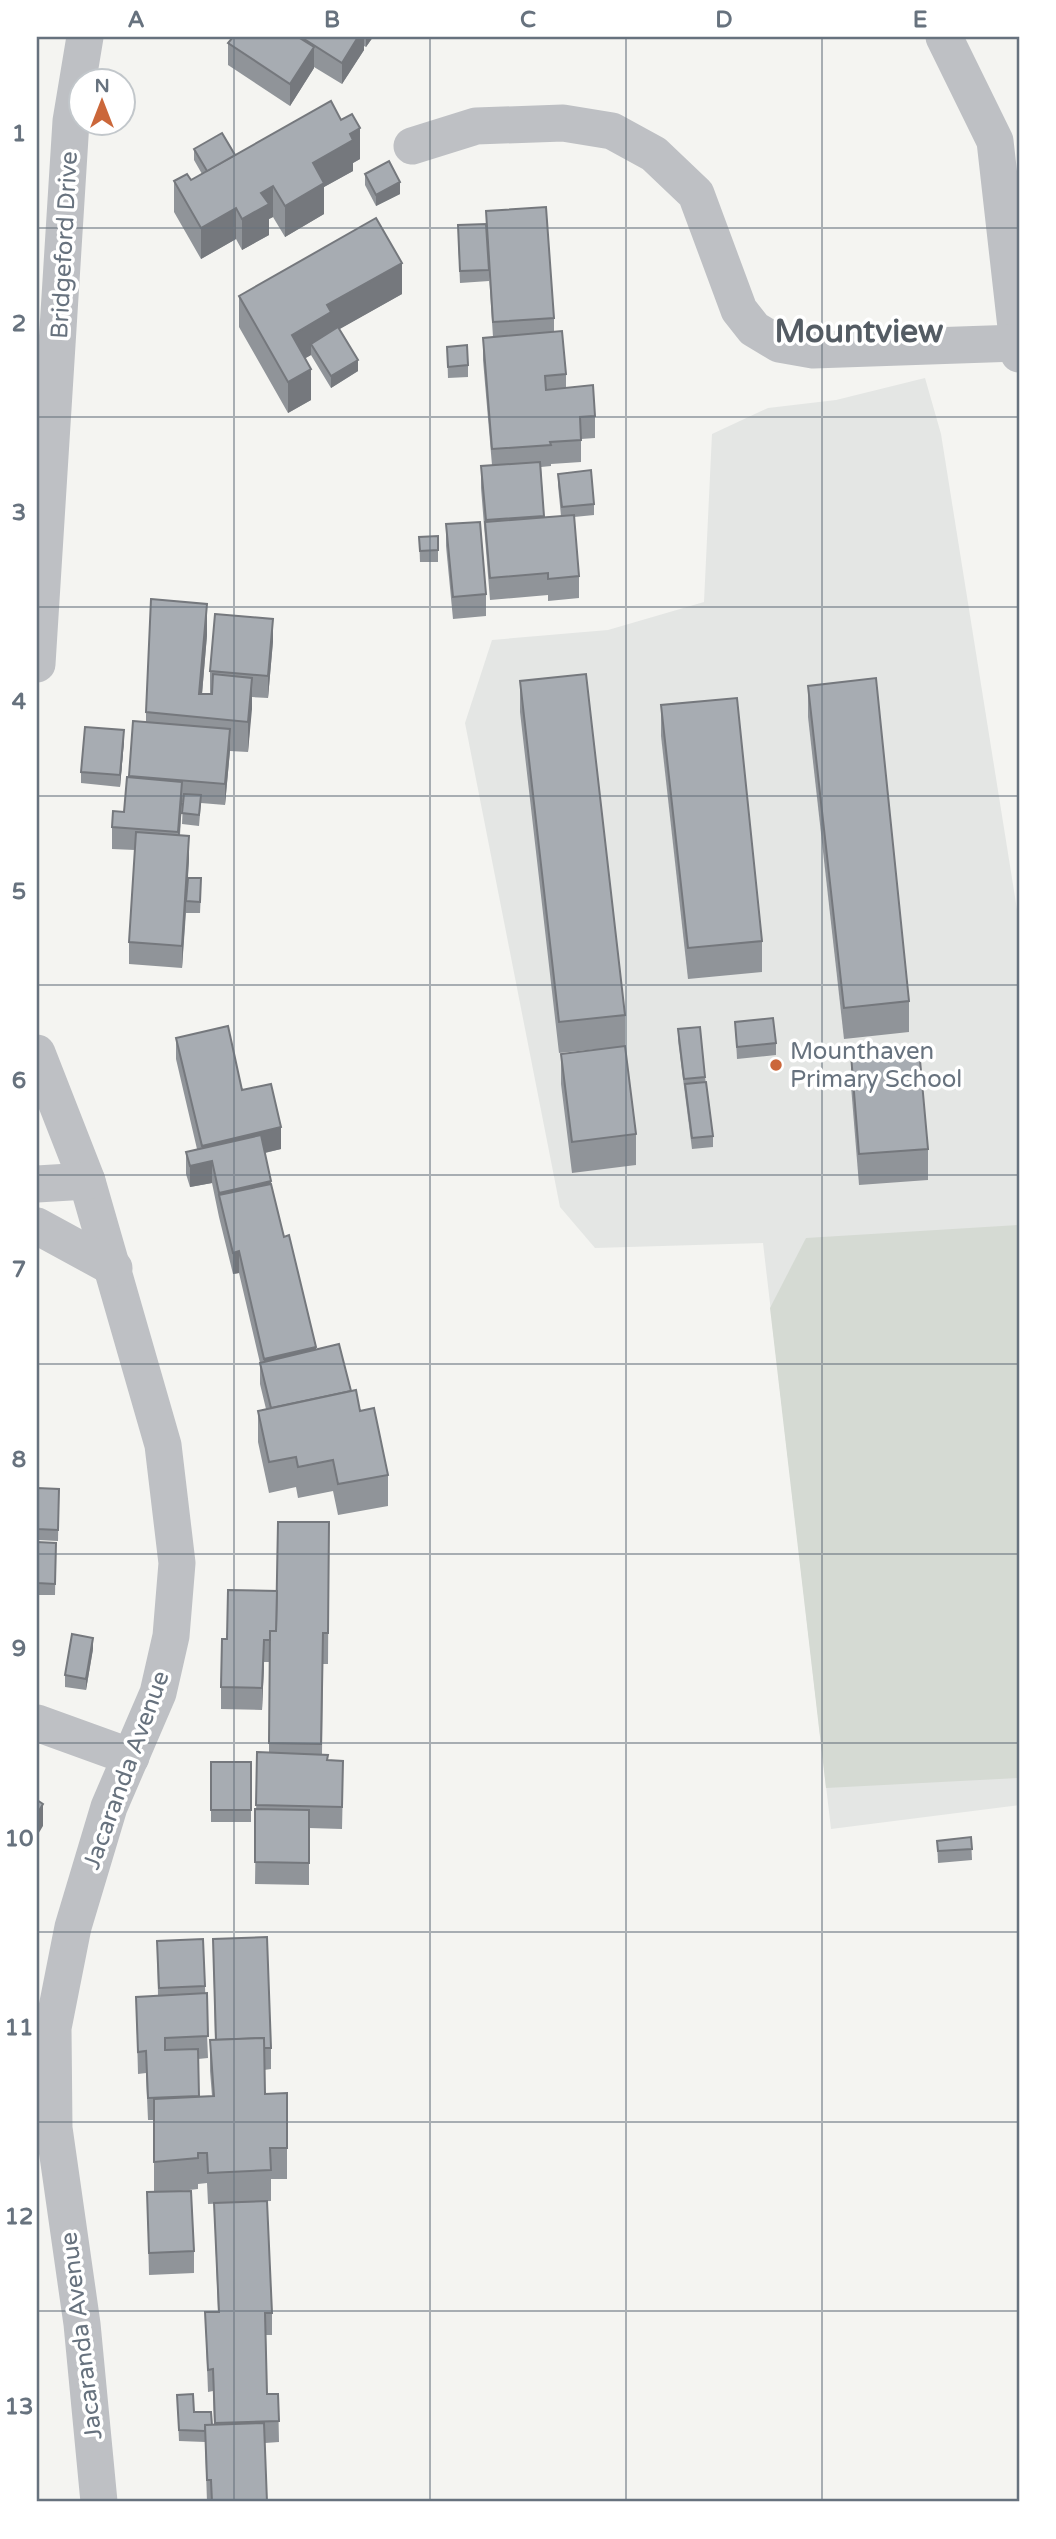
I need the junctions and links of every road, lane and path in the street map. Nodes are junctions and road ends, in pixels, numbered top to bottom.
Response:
1 (85, 37) edge
2 (944, 37) edge
3 (412, 146) dead end
4 (1019, 349) edge
5 (37, 665) edge
6 (39, 1064) edge
7 (87, 1181) junction
8 (37, 1184) edge
9 (37, 1226) edge
10 (114, 1268) junction
11 (37, 1723) edge
12 (131, 1757) junction
13 (45, 2128) edge
14 (99, 2502) edge

1 - 5 street, Bridgeford Drive
2 - 4 street
3 - 4 street
6 - 7 street, Jacaranda Avenue
7 - 8 street
7 - 10 street, Jacaranda Avenue
9 - 10 street
10 - 12 street, Jacaranda Avenue
11 - 12 street
12 - 13 street, Jacaranda Avenue
13 - 14 street, Jacaranda Avenue

